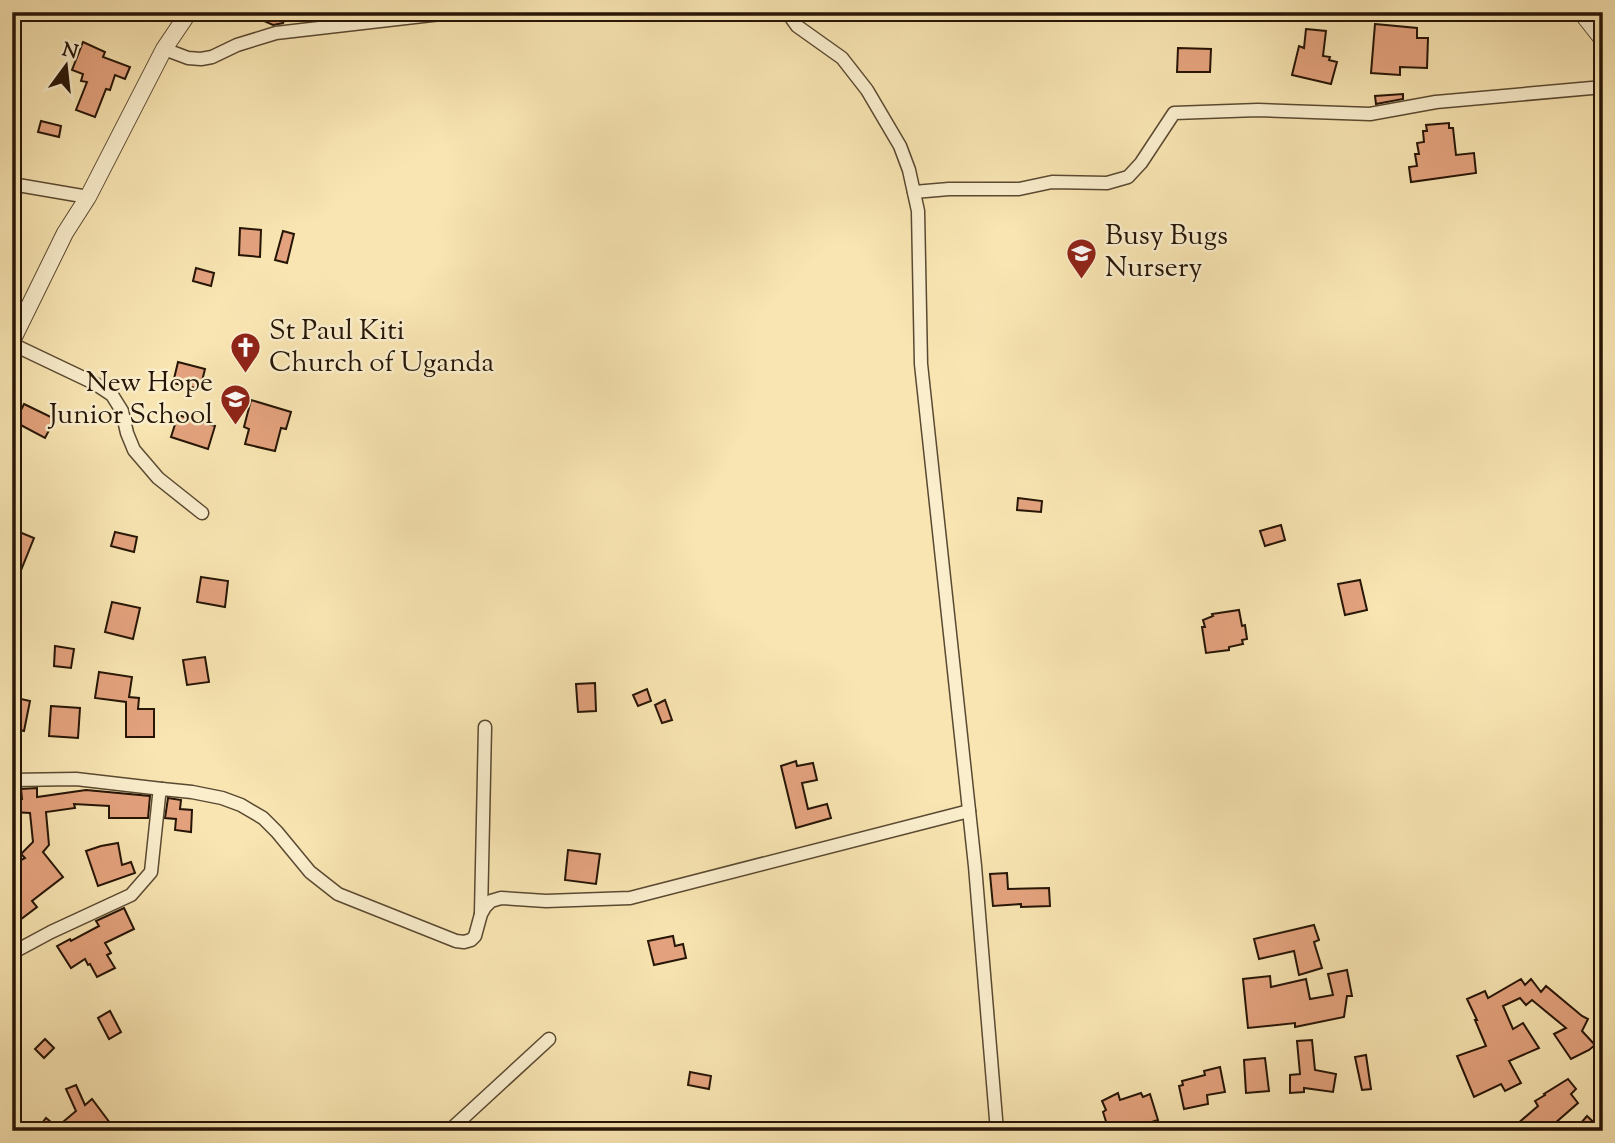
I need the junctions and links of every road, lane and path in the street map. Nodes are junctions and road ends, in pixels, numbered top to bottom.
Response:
1 (189, 12) edge
2 (458, 12) edge
3 (787, 12) edge
4 (1581, 12) edge
5 (1603, 40) edge
6 (164, 49) junction
7 (1603, 87) edge
8 (12, 184) edge
9 (914, 192) junction
10 (88, 197) junction
11 (12, 342) edge
12 (202, 513) dead end
13 (485, 727) dead end
14 (12, 780) edge
15 (163, 789) junction
16 (969, 811) junction
17 (481, 914) junction
18 (12, 953) edge
19 (549, 1039) dead end
20 (449, 1131) edge
21 (997, 1131) edge

1 - 6 street
2 - 6 street
3 - 9 street
4 - 5 street
6 - 10 street
7 - 9 street
8 - 10 street
9 - 16 street
10 - 11 street
11 - 12 street
13 - 17 street
14 - 15 street
15 - 17 street
15 - 18 street
16 - 17 street
16 - 21 street
19 - 20 street

